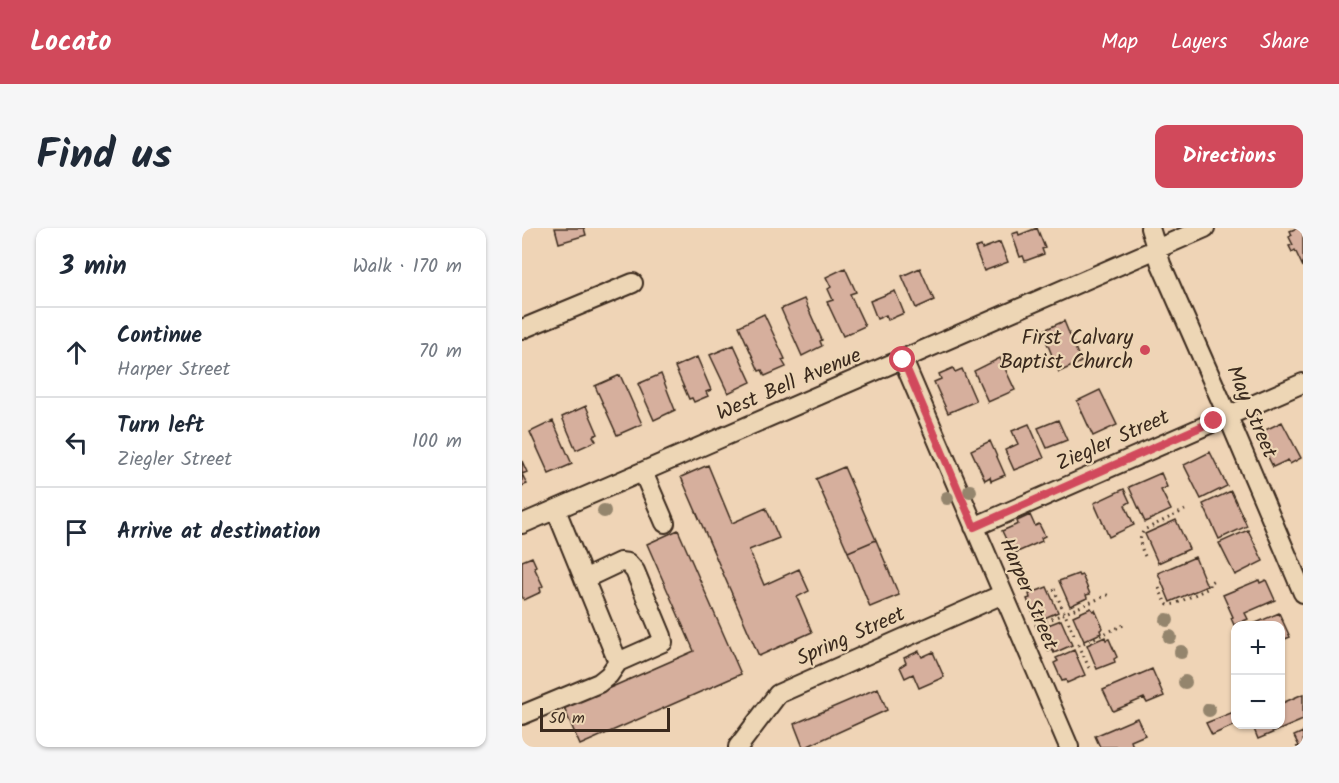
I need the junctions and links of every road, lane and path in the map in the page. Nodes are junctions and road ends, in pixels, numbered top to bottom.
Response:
1 (1150, 228) edge
2 (1204, 228) edge
3 (1157, 249) junction
4 (633, 283) dead end
5 (522, 329) edge
6 (903, 360) junction
7 (1303, 383) edge
8 (1228, 415) junction
9 (643, 472) junction
10 (556, 510) junction
11 (1185, 510) dead end
12 (665, 523) dead end
13 (522, 524) edge
14 (974, 527) junction
15 (1145, 556) dead end
16 (584, 579) junction
17 (1214, 580) dead end
18 (1160, 588) dead end
19 (1054, 589) dead end
20 (1112, 593) dead end
21 (1303, 593) edge
22 (1003, 594) junction
23 (1065, 614) junction
24 (1126, 624) dead end
25 (1031, 628) dead end
26 (1075, 637) dead end
27 (618, 662) junction
28 (1089, 668) dead end
29 (522, 715) edge
30 (738, 747) edge
31 (1069, 747) edge

1 - 3 street, May Street
2 - 3 street, West Bell Avenue
3 - 6 street, West Bell Avenue
3 - 8 street, May Street
4 - 5 street
6 - 9 street, West Bell Avenue
6 - 14 street, Harper Street
7 - 8 street, Ziegler Street
8 - 14 street, Ziegler Street
8 - 21 street, May Street
9 - 10 street, West Bell Avenue
9 - 12 street
10 - 13 street, West Bell Avenue
10 - 16 street
11 - 15 path
14 - 22 street, Harper Street
16 - 27 street
16 - 27 street
17 - 18 path
19 - 23 path
20 - 23 path
22 - 30 street, Spring Street
22 - 31 street, Harper Street
23 - 25 path
23 - 26 path
24 - 28 path
27 - 29 street

